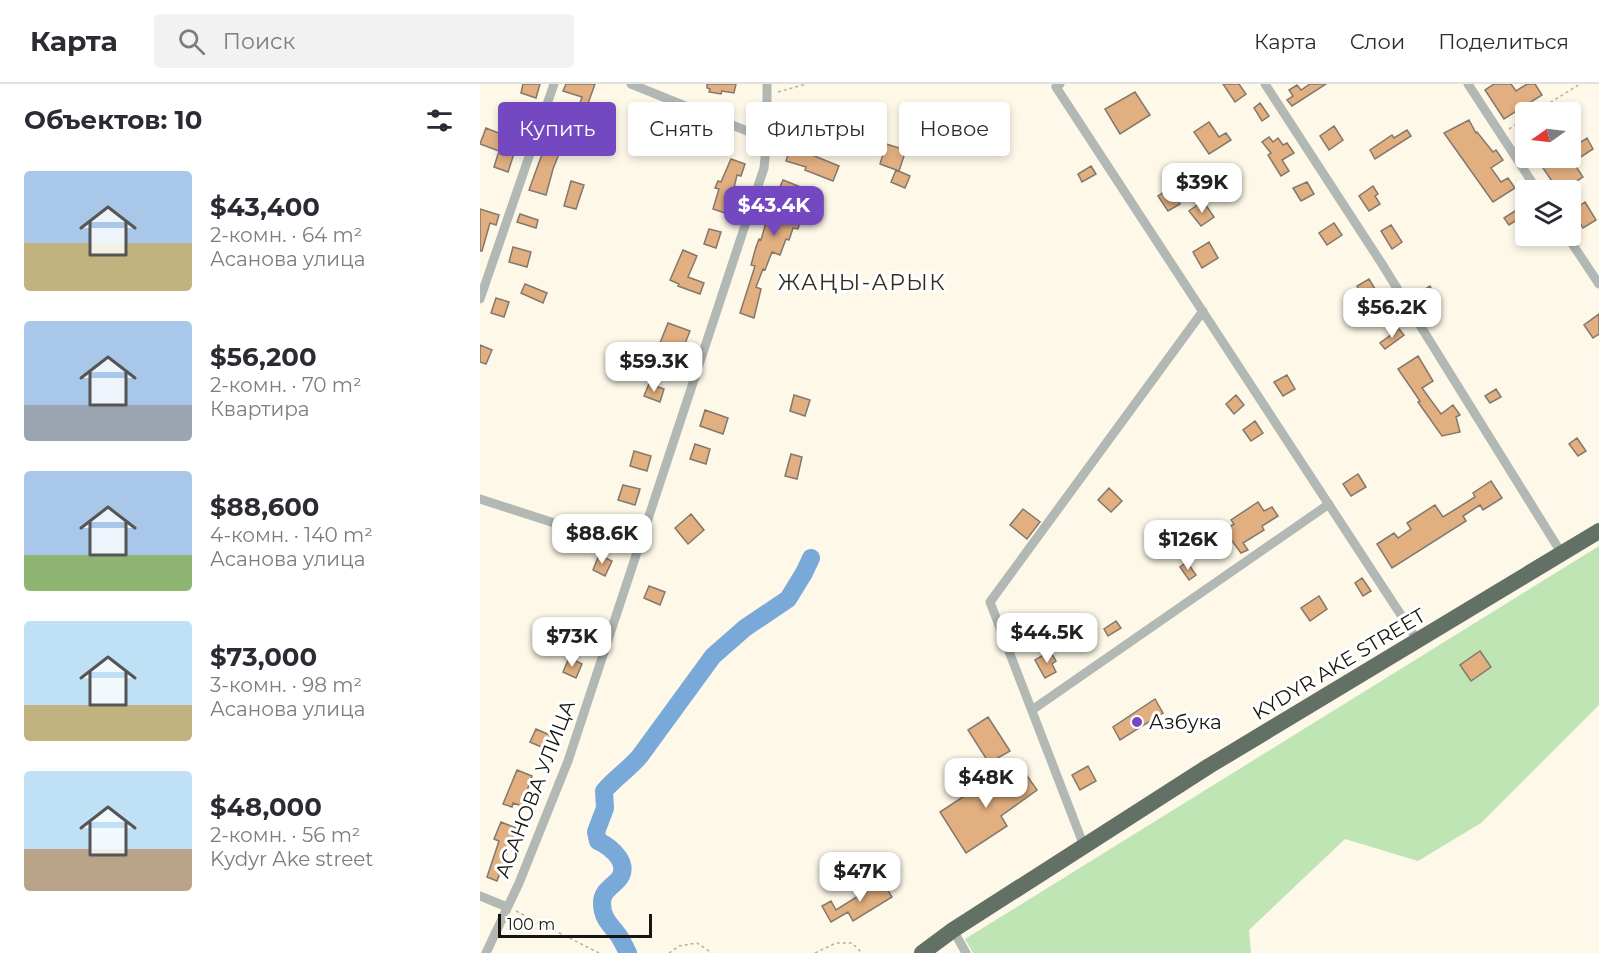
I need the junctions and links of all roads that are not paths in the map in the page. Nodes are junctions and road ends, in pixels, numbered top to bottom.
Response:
1 (554, 84) edge
2 (631, 84) edge
3 (767, 84) edge
4 (1060, 84) edge
5 (1265, 84) edge
6 (1468, 84) edge
7 (767, 102) edge
8 (746, 131) edge
9 (765, 156) edge
10 (1530, 180) edge
11 (1574, 246) edge
12 (1599, 284) edge
13 (480, 299) edge
14 (1203, 311) junction
15 (480, 499) edge
16 (1329, 504) junction
17 (1599, 531) edge
18 (638, 550) junction
19 (1562, 554) junction
20 (1418, 641) junction
21 (1032, 710) junction
22 (1084, 846) junction
23 (480, 896) edge
24 (507, 907) junction
25 (953, 930) junction
26 (486, 953) edge
27 (921, 953) edge
28 (966, 953) edge

1 - 13 street
2 - 8 street
3 - 7 street, АСАНОВА УЛИЦА
4 - 14 street
5 - 19 street
6 - 10 street
9 - 18 street, АСАНОВА УЛИЦА
11 - 12 street
14 - 16 street
14 - 21 street
15 - 18 street
16 - 20 street
16 - 21 street
17 - 19 highway, KYDYR AKE STREET
18 - 24 street, АСАНОВА УЛИЦА
19 - 20 highway, KYDYR AKE STREET
20 - 22 highway, KYDYR AKE STREET
21 - 22 street
22 - 25 highway, KYDYR AKE STREET
23 - 24 street
24 - 26 street, АСАНОВА УЛИЦА
25 - 27 highway, KYDYR AKE STREET
25 - 28 street

